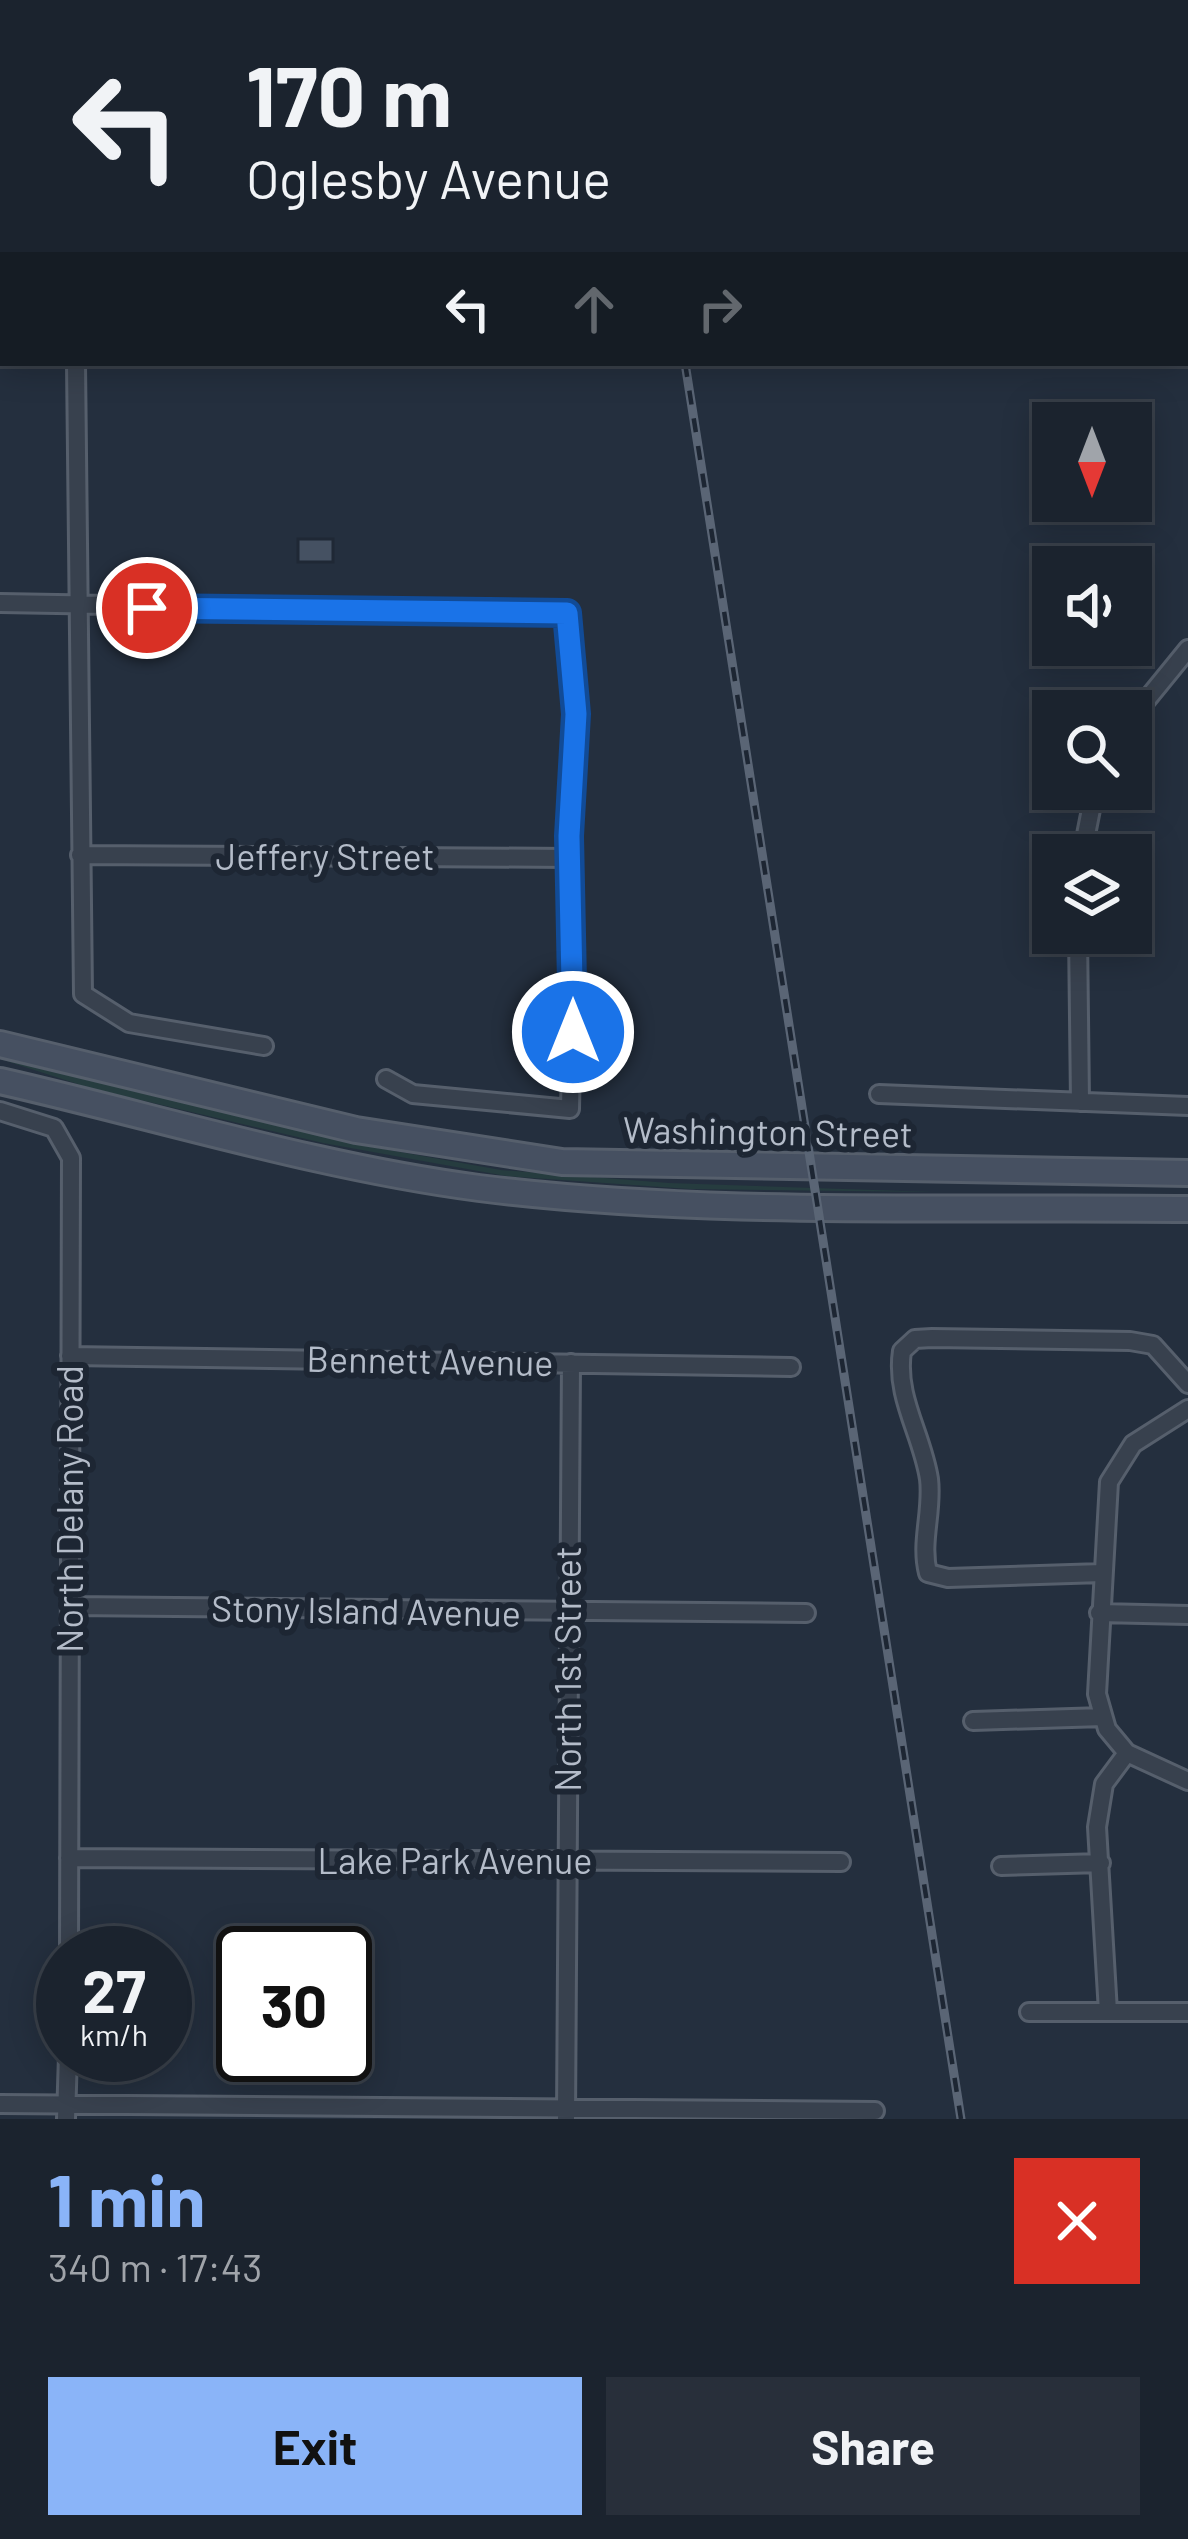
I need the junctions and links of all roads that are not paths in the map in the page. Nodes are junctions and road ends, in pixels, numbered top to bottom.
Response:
1 (76, 366) edge
2 (0, 603) edge
3 (79, 605) junction
4 (1188, 649) edge
5 (1152, 693) edge
6 (80, 855) junction
7 (570, 858) junction
8 (1078, 954) edge
9 (0, 1044) edge
10 (264, 1046) dead end
11 (386, 1079) dead end
12 (0, 1081) edge
13 (880, 1094) dead end
14 (1081, 1102) junction
15 (1188, 1106) edge
16 (0, 1111) edge
17 (1188, 1173) edge
18 (1188, 1209) edge
19 (70, 1355) junction
20 (571, 1363) junction
21 (791, 1366) dead end
22 (1188, 1384) edge
23 (1188, 1409) edge
24 (1102, 1573) junction
25 (70, 1606) junction
26 (806, 1613) dead end
27 (1100, 1613) junction
28 (567, 1615) junction
29 (1188, 1616) edge
30 (1103, 1717) junction
31 (973, 1721) dead end
32 (1127, 1753) junction
33 (1188, 1781) edge
34 (69, 1858) junction
35 (568, 1862) junction
36 (841, 1862) dead end
37 (1101, 1863) junction
38 (1001, 1866) dead end
39 (69, 1926) edge
40 (1029, 2012) dead end
41 (1108, 2012) junction
42 (1188, 2012) edge
43 (68, 2082) edge
44 (0, 2104) edge
45 (875, 2110) dead end
46 (67, 2112) edge
47 (566, 2114) edge

1 - 3 street
2 - 3 street
3 - 6 street
3 - 7 street
4 - 5 street
6 - 7 street, Jeffery Street
6 - 10 street
7 - 11 street
8 - 14 street
9 - 17 main road, Washington Street
12 - 18 main road, Washington Street
13 - 14 street
14 - 15 street
16 - 19 street, North Delany Road
19 - 20 street, Bennett Avenue
19 - 25 street, North Delany Road
20 - 21 street, Bennett Avenue
20 - 28 street, North 1st Street
22 - 24 street
23 - 24 street
24 - 27 street
25 - 28 street, Stony Island Avenue
25 - 34 street, North Delany Road
26 - 28 street, Stony Island Avenue
27 - 29 street
27 - 30 street
28 - 35 street, North 1st Street
30 - 31 street
30 - 32 street
32 - 33 street
32 - 37 street
34 - 35 street, Lake Park Avenue
34 - 39 street, North Delany Road
35 - 36 street, Lake Park Avenue
35 - 47 street, North 1st Street
37 - 38 street
37 - 41 street
40 - 41 street
41 - 42 street
43 - 46 street
44 - 46 street
45 - 47 street
46 - 47 street

